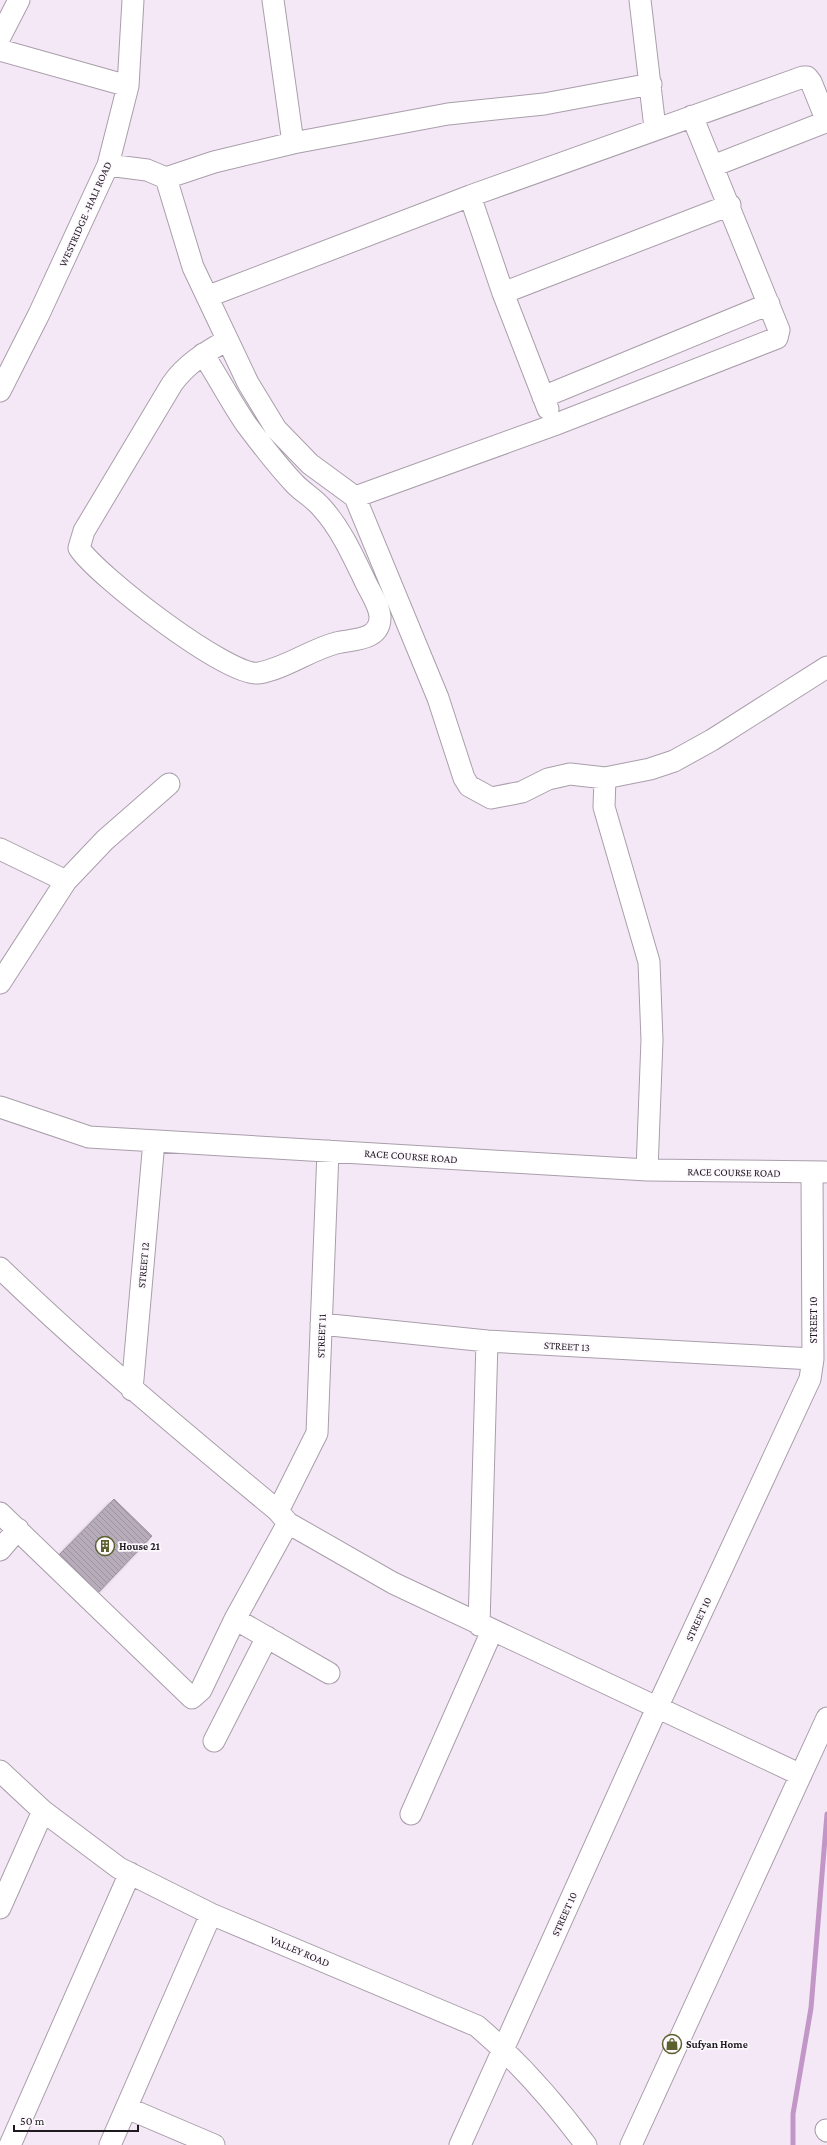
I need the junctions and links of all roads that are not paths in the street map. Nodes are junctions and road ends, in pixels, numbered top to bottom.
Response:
1 (19, 0) edge
2 (133, 0) edge
3 (273, 0) edge
4 (640, 0) edge
5 (0, 37) edge
6 (0, 50) edge
7 (651, 84) junction
8 (128, 86) junction
9 (692, 116) junction
10 (827, 119) edge
11 (655, 128) junction
12 (293, 143) junction
13 (108, 165) junction
14 (713, 166) junction
15 (166, 178) junction
16 (470, 196) junction
17 (730, 204) junction
18 (503, 292) junction
19 (209, 296) junction
20 (769, 304) junction
21 (227, 340) junction
22 (203, 354) junction
23 (0, 391) edge
24 (543, 397) junction
25 (554, 425) junction
26 (355, 497) junction
27 (827, 667) edge
28 (605, 778) junction
29 (169, 784) dead end
30 (0, 849) edge
31 (66, 881) junction
32 (0, 983) edge
33 (0, 1107) edge
34 (154, 1141) junction
35 (328, 1151) junction
36 (647, 1170) junction
37 (820, 1173) edge
38 (0, 1268) edge
39 (321, 1324) junction
40 (487, 1341) junction
41 (813, 1359) junction
42 (132, 1390) junction
43 (0, 1513) edge
44 (283, 1517) junction
45 (18, 1529) junction
46 (0, 1550) edge
47 (235, 1619) junction
48 (486, 1628) junction
49 (267, 1637) junction
50 (329, 1672) dead end
51 (657, 1708) junction
52 (827, 1718) edge
53 (214, 1741) dead end
54 (0, 1771) edge
55 (801, 1775) junction
56 (43, 1811) junction
57 (411, 1814) dead end
58 (130, 1873) junction
59 (0, 1908) edge
60 (211, 1914) junction
61 (503, 2048) junction
62 (127, 2108) junction
63 (10, 2145) edge
64 (110, 2145) edge
65 (214, 2145) edge
66 (460, 2145) edge
67 (586, 2145) edge
68 (631, 2145) edge

1 - 5 street
2 - 8 street, WESTRIDGE -HALI ROAD
3 - 12 street
4 - 7 street
6 - 8 street
7 - 11 street
7 - 12 street
8 - 13 street, WESTRIDGE -HALI ROAD
9 - 10 street
9 - 11 street
9 - 14 street
10 - 14 street
11 - 16 street
12 - 15 street
13 - 15 street
13 - 23 street, WESTRIDGE -HALI ROAD
14 - 17 street
15 - 19 street
16 - 18 street
16 - 19 street
17 - 18 street
17 - 20 street
18 - 24 street
19 - 21 street
20 - 24 street
20 - 25 street
21 - 22 street
21 - 26 street
22 - 22 street
24 - 25 street
25 - 26 street
26 - 28 street
27 - 28 street
28 - 36 street
29 - 31 street
30 - 31 street
31 - 32 street
33 - 34 street, RACE COURSE ROAD
34 - 35 street, RACE COURSE ROAD
34 - 42 street, STREET 12
35 - 36 street, RACE COURSE ROAD
35 - 39 street, STREET 11
36 - 37 street, RACE COURSE ROAD
37 - 41 street, STREET 10
38 - 42 street
39 - 40 street, STREET 13
39 - 44 street, STREET 11
40 - 41 street, STREET 13
40 - 48 street
41 - 51 street, STREET 10
42 - 44 street
43 - 45 street
44 - 47 street, STREET 11
44 - 48 street
45 - 46 street
45 - 47 street, STREET 11
47 - 49 street
48 - 51 street
48 - 57 street
49 - 50 street
49 - 53 street
51 - 55 street
51 - 61 street, STREET 10
52 - 55 street
54 - 56 street, VALLEY ROAD
55 - 68 street
56 - 58 street, VALLEY ROAD
56 - 59 street
58 - 60 street, VALLEY ROAD
58 - 63 street
60 - 61 street, VALLEY ROAD
60 - 62 street
61 - 66 street, STREET 10
61 - 67 street, VALLEY ROAD
62 - 64 street
62 - 65 street

